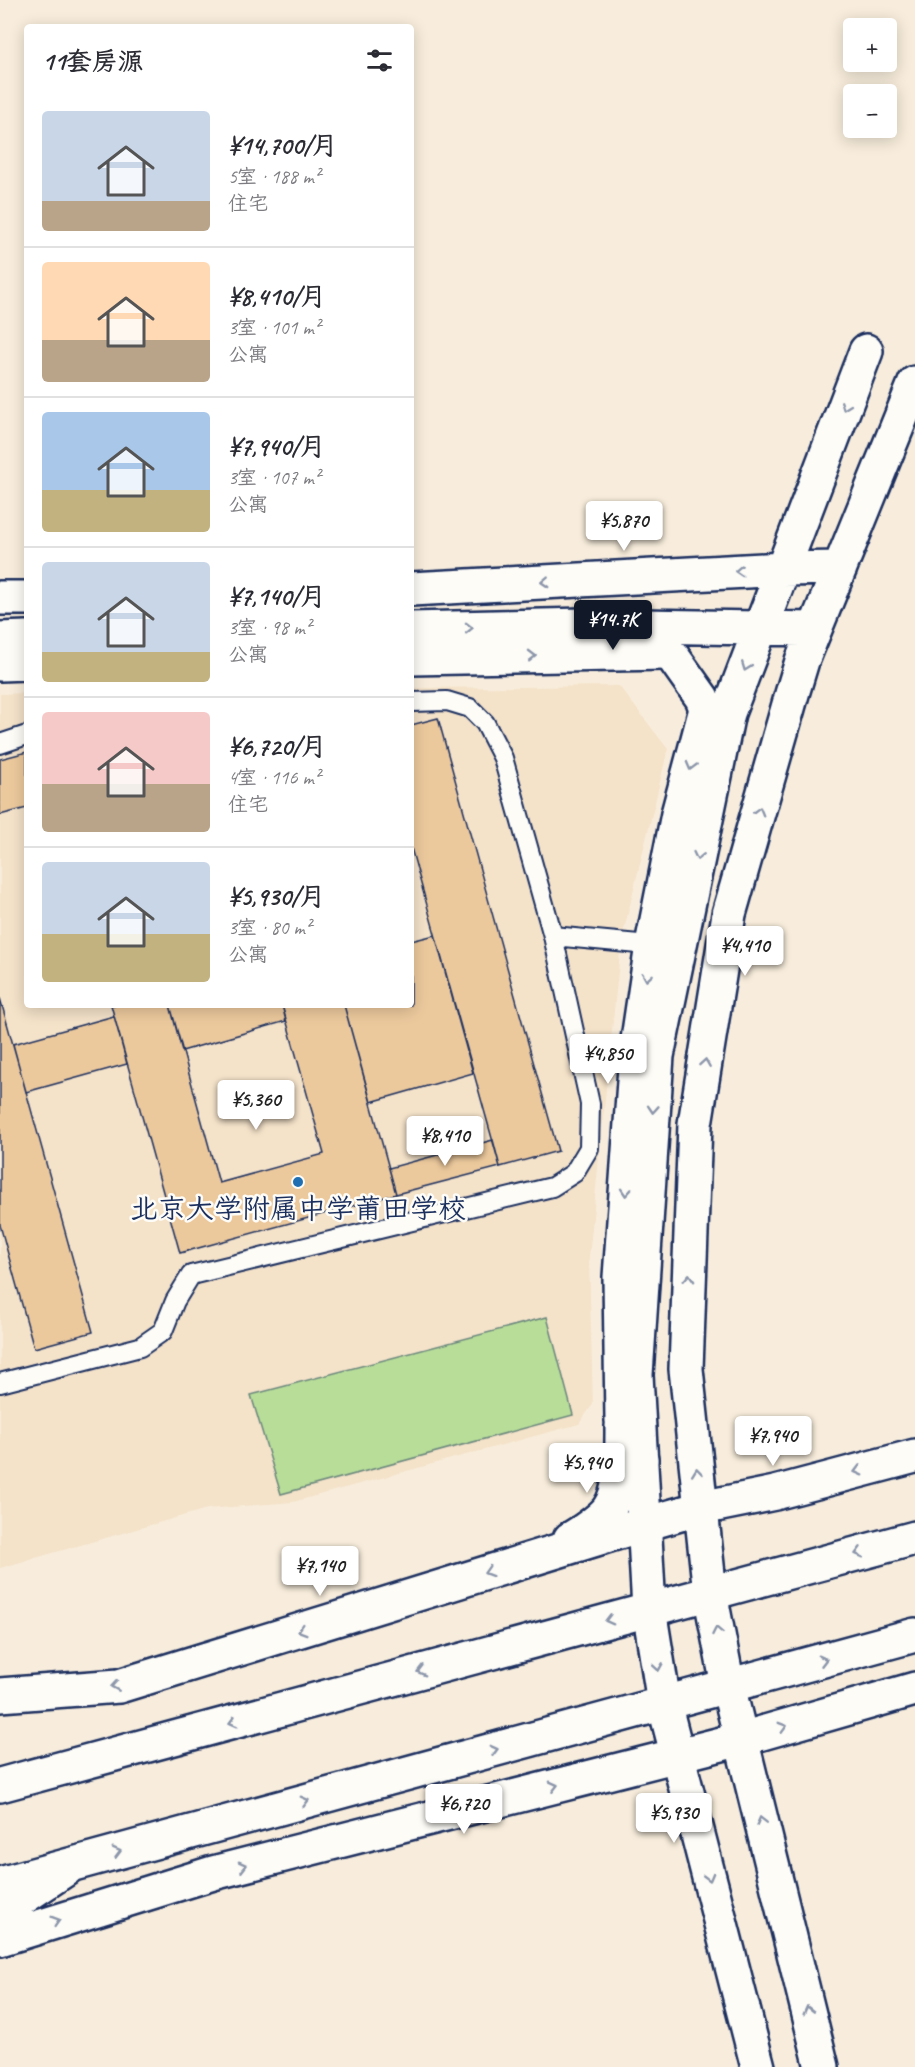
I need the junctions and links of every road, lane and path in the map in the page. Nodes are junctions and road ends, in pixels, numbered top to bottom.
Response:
1 (866, 351) dead end
2 (915, 383) edge
3 (840, 568) junction
4 (783, 569) junction
5 (414, 589) edge
6 (0, 598) edge
7 (24, 598) edge
8 (599, 625) junction
9 (761, 628) junction
10 (414, 629) edge
11 (815, 629) junction
12 (24, 638) edge
13 (0, 639) edge
14 (665, 653) junction
15 (414, 658) edge
16 (24, 663) edge
17 (0, 664) edge
18 (414, 702) edge
19 (706, 709) junction
20 (24, 736) edge
21 (0, 744) edge
22 (716, 769) junction
23 (553, 936) junction
24 (666, 946) junction
25 (0, 1383) edge
26 (622, 1421) junction
27 (915, 1456) edge
28 (641, 1459) junction
29 (701, 1508) junction
30 (645, 1524) junction
31 (915, 1538) edge
32 (537, 1557) junction
33 (710, 1593) junction
34 (649, 1610) junction
35 (915, 1635) edge
36 (728, 1686) junction
37 (915, 1689) edge
38 (0, 1695) edge
39 (664, 1703) junction
40 (741, 1739) junction
41 (677, 1755) junction
42 (0, 1785) edge
43 (72, 1864) junction
44 (0, 1884) edge
45 (0, 1913) edge
46 (0, 1939) edge
47 (758, 2067) edge
48 (822, 2067) edge

1 -> 4 street
2 - 3 street
3 - 4 street
3 - 11 street
4 -> 5 street
4 - 9 street
6 - 7 street
8 - 9 street
10 -> 8 street
8 - 14 street
9 - 11 street
9 -> 22 street
29 -> 11 street
12 - 13 street
15 -> 14 street
14 - 19 street
16 - 17 street
18 - 23 lane
19 - 22 street
19 -> 24 street
20 - 21 lane
22 -> 24 street
23 - 24 lane
23 - 25 lane
24 -> 26 street
24 -> 28 street
26 - 28 street
26 - 32 street
27 -> 29 street
28 - 30 street
29 - 30 street
29 - 33 street
30 - 32 street
30 - 34 street
31 -> 33 street
32 -> 38 street
33 - 34 street
36 -> 33 street
34 -> 39 street
34 -> 42 street
36 -> 35 street
36 - 39 street
36 - 40 street
40 -> 37 street
39 - 41 street
43 -> 39 street
40 - 41 street
48 -> 40 street
46 -> 41 street
41 -> 47 street
43 - 44 street
43 - 45 street

